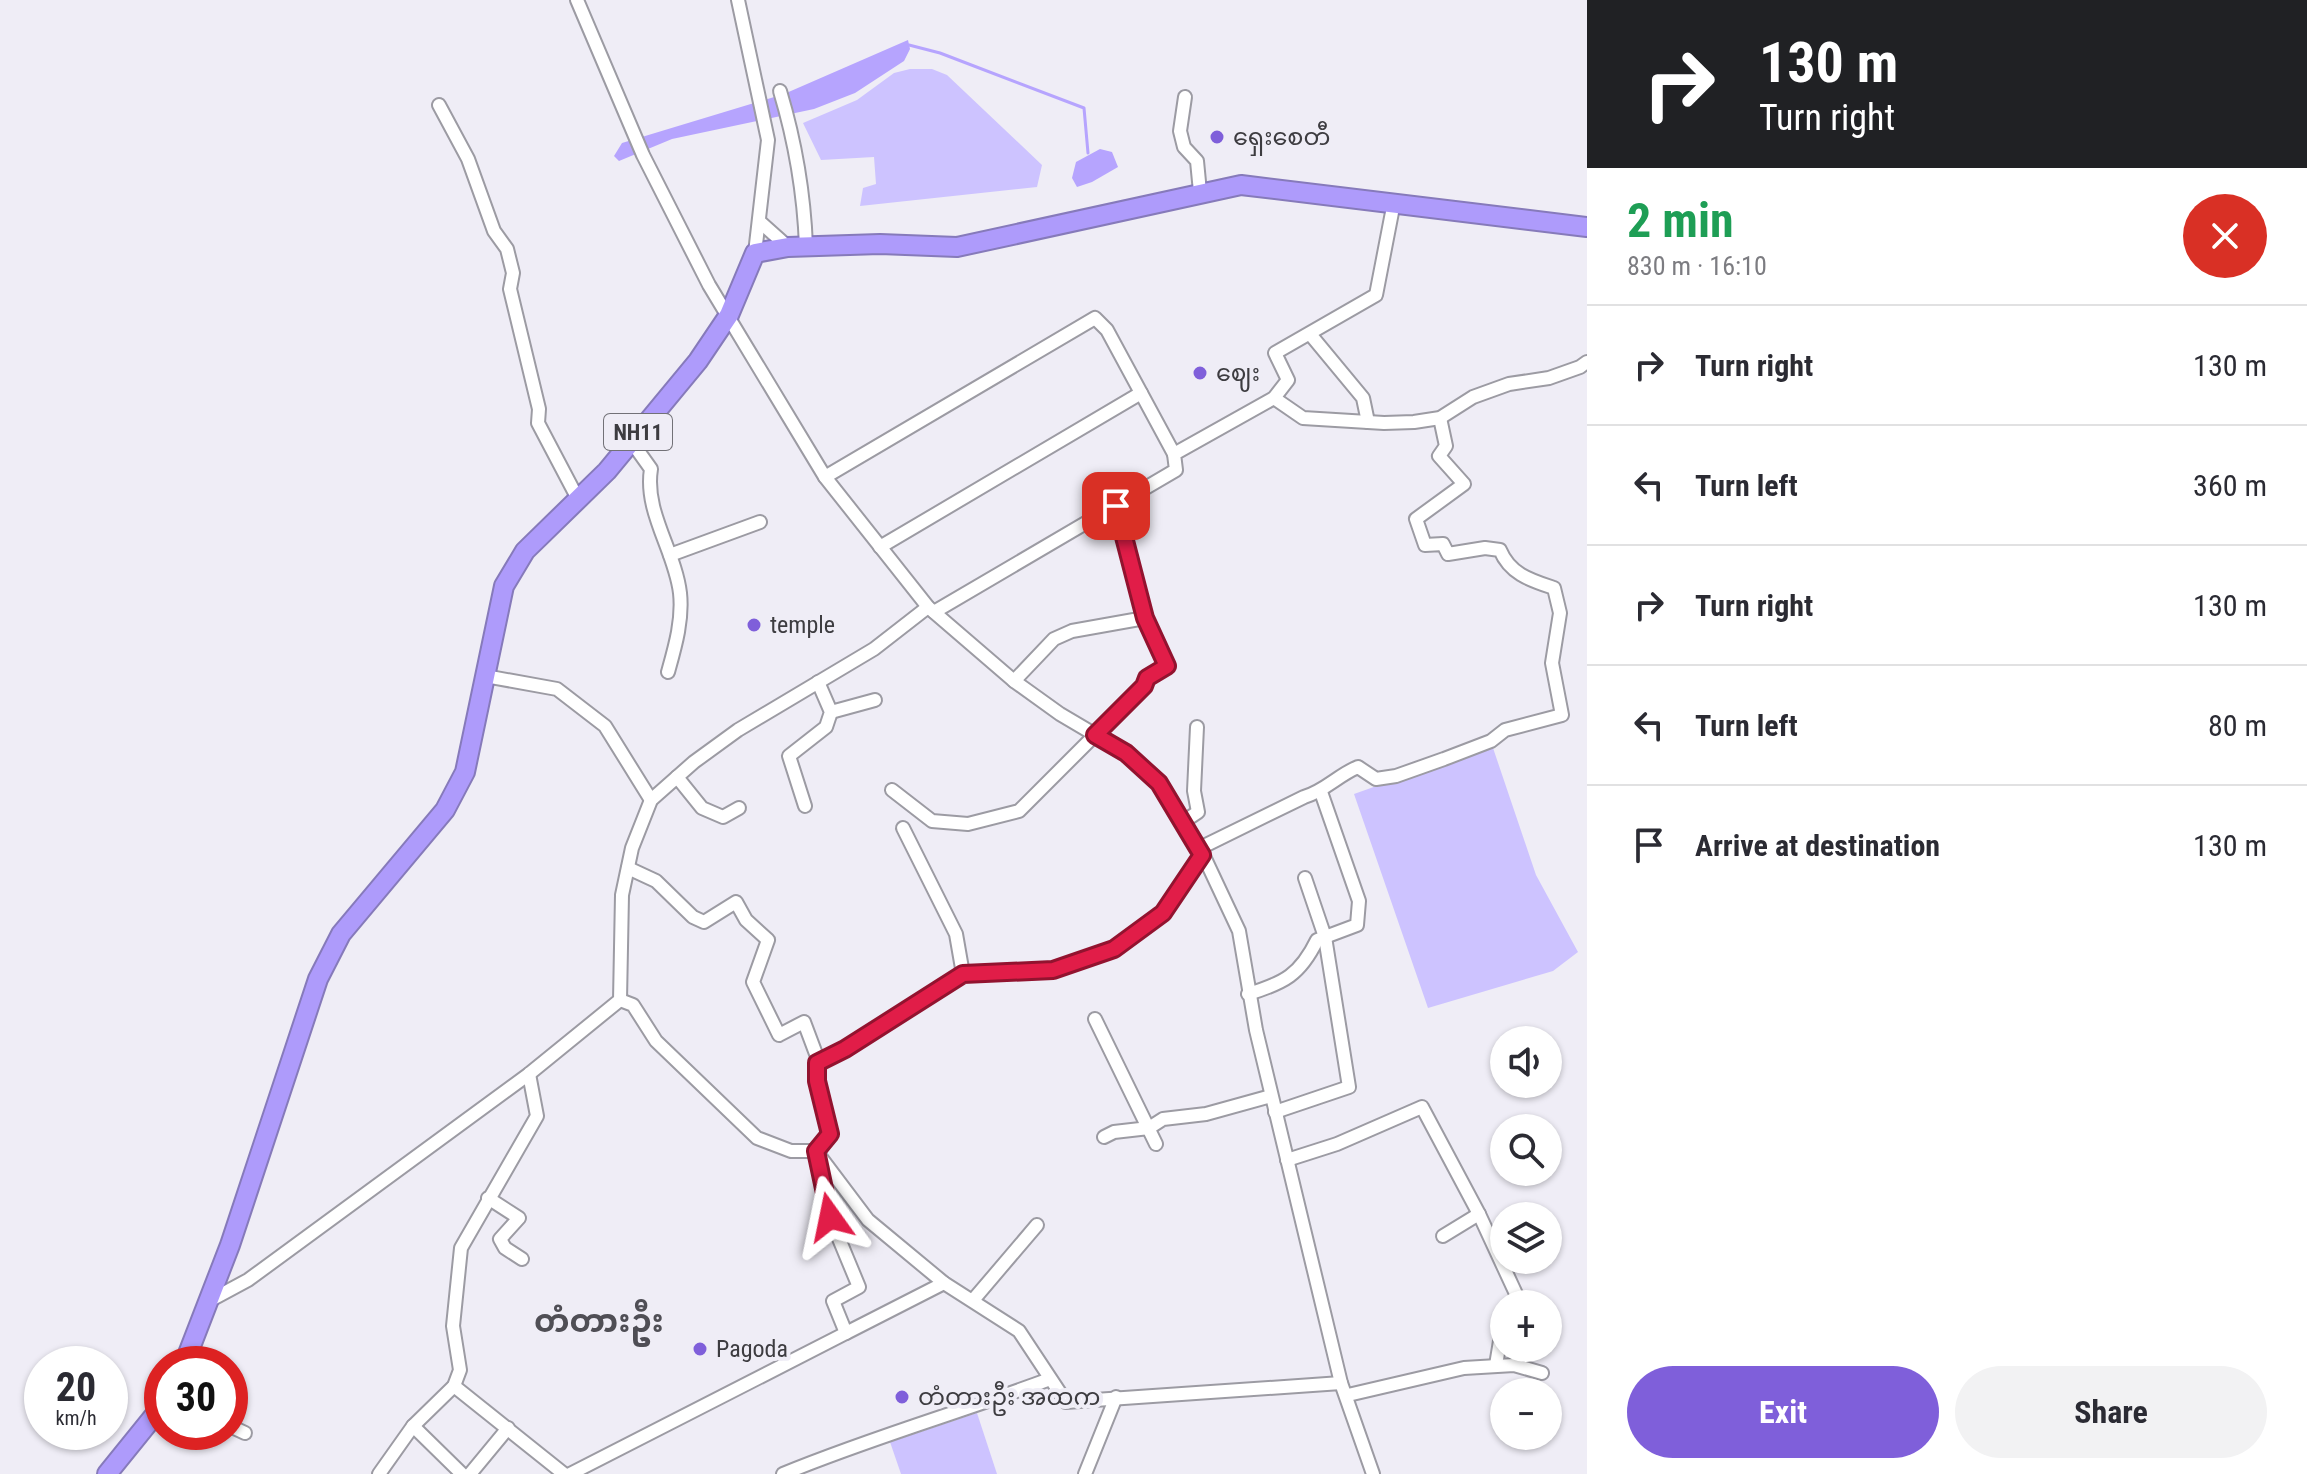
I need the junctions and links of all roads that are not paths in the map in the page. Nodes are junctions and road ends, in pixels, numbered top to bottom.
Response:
1 (577, 0) edge
2 (740, 6) edge
3 (780, 91) dead end
4 (1185, 97) dead end
5 (439, 105) dead end
6 (1200, 192) junction
7 (1394, 202) junction
8 (760, 222) junction
9 (1587, 227) edge
10 (797, 246) junction
11 (755, 253) junction
12 (729, 315) junction
13 (1310, 334) junction
14 (1587, 362) edge
15 (1141, 393) junction
16 (1274, 398) junction
17 (1440, 418) junction
18 (1368, 422) junction
19 (631, 441) junction
20 (1174, 454) junction
21 (825, 477) junction
22 (578, 499) junction
23 (1116, 506) junction
24 (760, 522) dead end
25 (880, 547) junction
26 (670, 555) junction
27 (931, 609) junction
28 (1145, 618) junction
29 (668, 672) dead end
30 (485, 676) junction
31 (1014, 681) junction
32 (818, 682) junction
33 (875, 700) dead end
34 (831, 712) junction
35 (1197, 727) dead end
36 (1095, 735) junction
37 (677, 777) junction
38 (892, 790) dead end
39 (1321, 792) junction
40 (651, 800) junction
41 (805, 806) dead end
42 (739, 808) dead end
43 (1183, 822) junction
44 (903, 828) dead end
45 (1201, 852) junction
46 (628, 868) junction
47 (1305, 878) dead end
48 (1325, 937) junction
49 (963, 974) junction
50 (1248, 994) junction
51 (620, 1000) junction
52 (1095, 1019) dead end
53 (819, 1062) junction
54 (529, 1074) junction
55 (1271, 1096) junction
56 (1275, 1112) junction
57 (1149, 1128) junction
58 (1104, 1137) dead end
59 (1156, 1144) dead end
60 (816, 1151) junction
61 (1287, 1160) junction
62 (488, 1198) junction
63 (1479, 1214) junction
64 (1037, 1225) dead end
65 (1443, 1236) dead end
66 (522, 1259) dead end
67 (944, 1283) junction
68 (1514, 1290) edge
69 (974, 1299) junction
70 (209, 1301) junction
71 (846, 1333) junction
72 (191, 1346) edge
73 (1496, 1362) edge
74 (1496, 1365) junction
75 (1542, 1373) dead end
76 (1050, 1379) junction
77 (454, 1386) junction
78 (1345, 1389) junction
79 (1116, 1397) junction
80 (413, 1426) junction
81 (144, 1428) edge
82 (508, 1428) junction
83 (107, 1474) edge
84 (379, 1474) edge
85 (462, 1474) edge
86 (470, 1474) edge
87 (567, 1474) edge
88 (783, 1474) edge
89 (1085, 1474) edge
90 (1373, 1474) edge

1 - 12 street
2 - 8 street
3 - 10 street
4 - 6 street
5 - 22 street
6 - 7 highway
6 - 10 highway
7 - 9 highway
7 - 13 street
8 - 10 street
8 - 11 street
10 - 11 highway
11 - 12 highway, NH11
12 - 19 highway, NH11
12 - 21 street
13 - 16 street
13 - 18 street
14 - 17 street
15 - 20 street
15 - 21 street
15 - 25 street
16 - 18 street
16 - 20 street
17 - 18 street
17 - 39 street
19 - 22 highway, NH11
19 - 26 street
20 - 23 street
21 - 25 street
22 - 30 highway, NH11
23 - 27 street
23 - 28 street
24 - 26 street
25 - 27 street
26 - 29 street
27 - 31 street
27 - 32 street
28 - 31 street
28 - 36 street
30 - 40 street
30 - 70 highway, NH11
31 - 36 street
32 - 34 street
32 - 37 street
33 - 34 street
34 - 41 street
35 - 43 street
36 - 38 street
36 - 43 street
37 - 40 street
37 - 42 street
39 - 45 street
39 - 48 street
40 - 46 street
43 - 45 street
44 - 49 street
45 - 49 street
45 - 50 street
46 - 51 street
46 - 53 street
47 - 48 street
48 - 50 street
48 - 56 street
49 - 53 street
50 - 55 street
51 - 54 street
51 - 60 street
52 - 57 street
53 - 60 street
54 - 62 street
54 - 70 street
55 - 56 street
55 - 57 street
56 - 61 street
57 - 58 street
57 - 59 street
60 - 67 street
60 - 71 street
61 - 63 street
61 - 78 street
62 - 66 street
62 - 77 street
63 - 65 street
63 - 68 street
64 - 69 street
67 - 69 street
67 - 71 street
69 - 76 street
70 - 72 highway, NH11
71 - 87 street
73 - 74 street
74 - 75 street
74 - 78 street
76 - 79 street
76 - 88 street
77 - 80 street
77 - 82 street
78 - 79 street
78 - 90 street
79 - 89 street
80 - 84 street
80 - 85 street
81 - 83 highway
82 - 86 street
82 - 87 street

